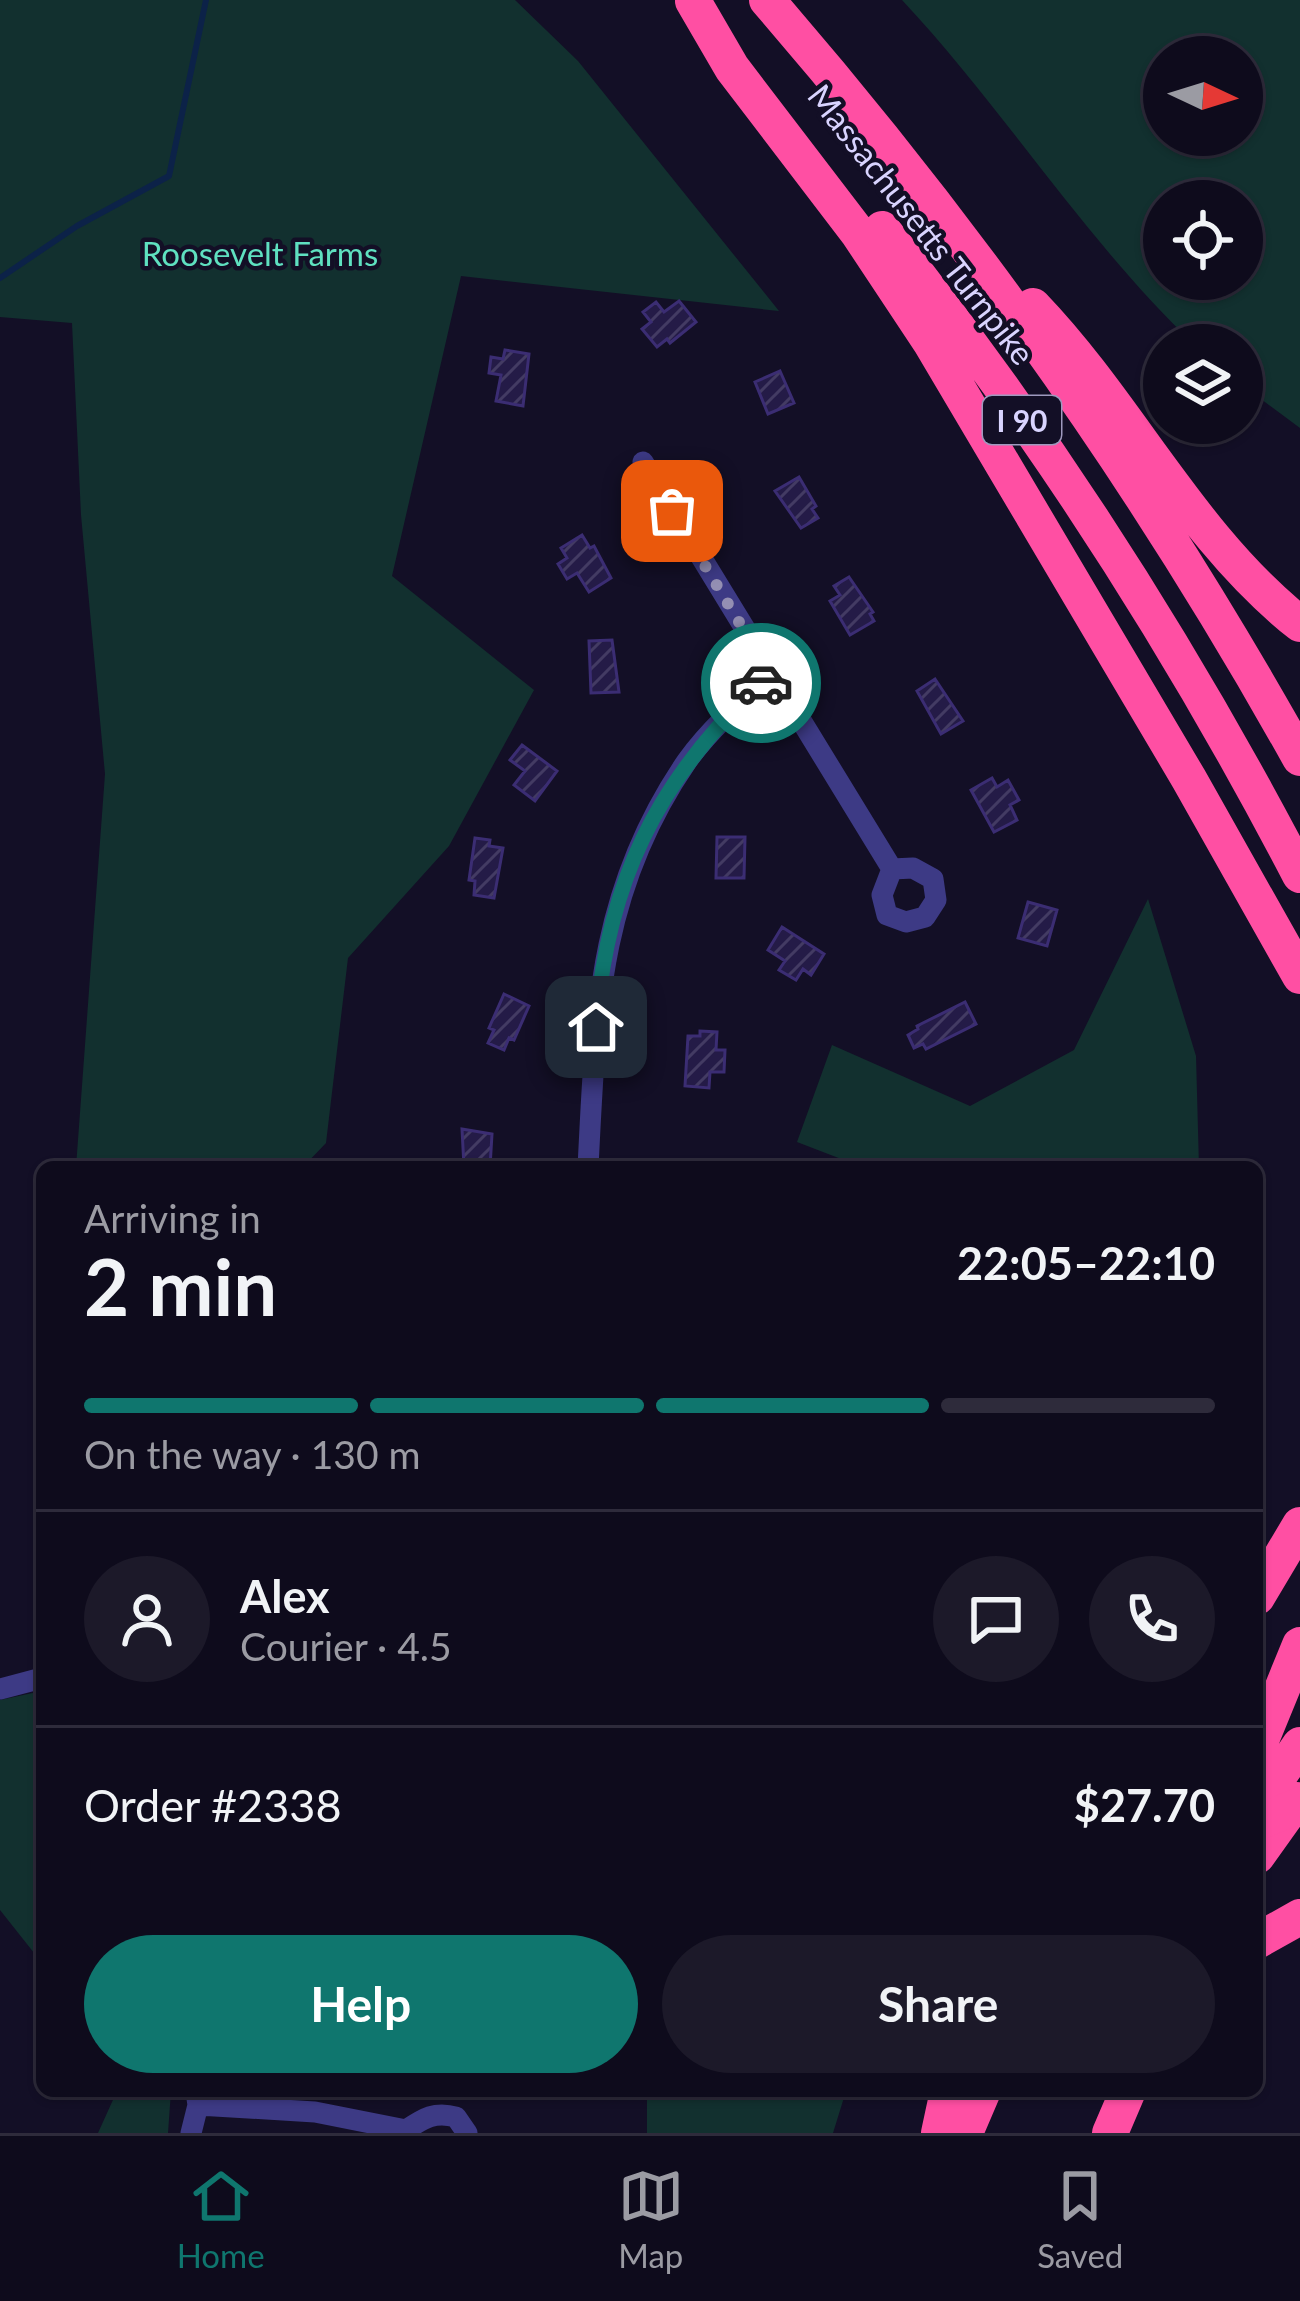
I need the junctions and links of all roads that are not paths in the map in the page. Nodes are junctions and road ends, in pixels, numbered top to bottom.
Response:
1 (767, 0) edge
2 (692, 1) edge
3 (924, 190) junction
4 (644, 462) dead end
5 (1300, 624) edge
6 (771, 675) junction
7 (1300, 758) edge
8 (892, 869) dead end
9 (1300, 875) edge
10 (1272, 930) junction
11 (1300, 976) edge
12 (1300, 998) edge
13 (588, 1161) edge
14 (1300, 1525) edge
15 (1263, 1587) edge
16 (1300, 1645) edge
17 (36, 1680) edge
18 (0, 1689) edge
19 (1263, 1735) edge
20 (1300, 1745) edge
21 (1263, 1799) edge
22 (1300, 1800) edge
23 (1263, 1820) edge
24 (1263, 1848) edge
25 (1300, 1918) edge
26 (1263, 1938) edge
27 (947, 2097) edge
28 (980, 2097) edge
29 (1098, 2097) edge
30 (1125, 2097) edge
31 (197, 2098) edge
32 (406, 2131) edge
33 (191, 2133) edge
34 (467, 2133) edge
35 (939, 2133) edge
36 (965, 2133) edge
37 (1083, 2133) edge
38 (1110, 2133) edge

1 - 3 highway, Massachusetts Turnpike / I 90
2 - 9 highway, Massachusetts Turnpike / I 90
2 - 10 highway
3 - 5 highway
3 - 7 highway, Massachusetts Turnpike / I 90
4 - 6 street
6 - 8 street
6 - 13 street
10 - 11 highway
10 - 12 highway
14 - 15 highway
16 - 19 highway
17 - 18 street
20 - 21 highway
22 - 23 highway, bridge
22 - 24 highway
25 - 26 highway
27 - 35 highway
28 - 36 highway
29 - 37 highway
30 - 38 highway
31 - 32 street
31 - 33 street
32 - 34 street

